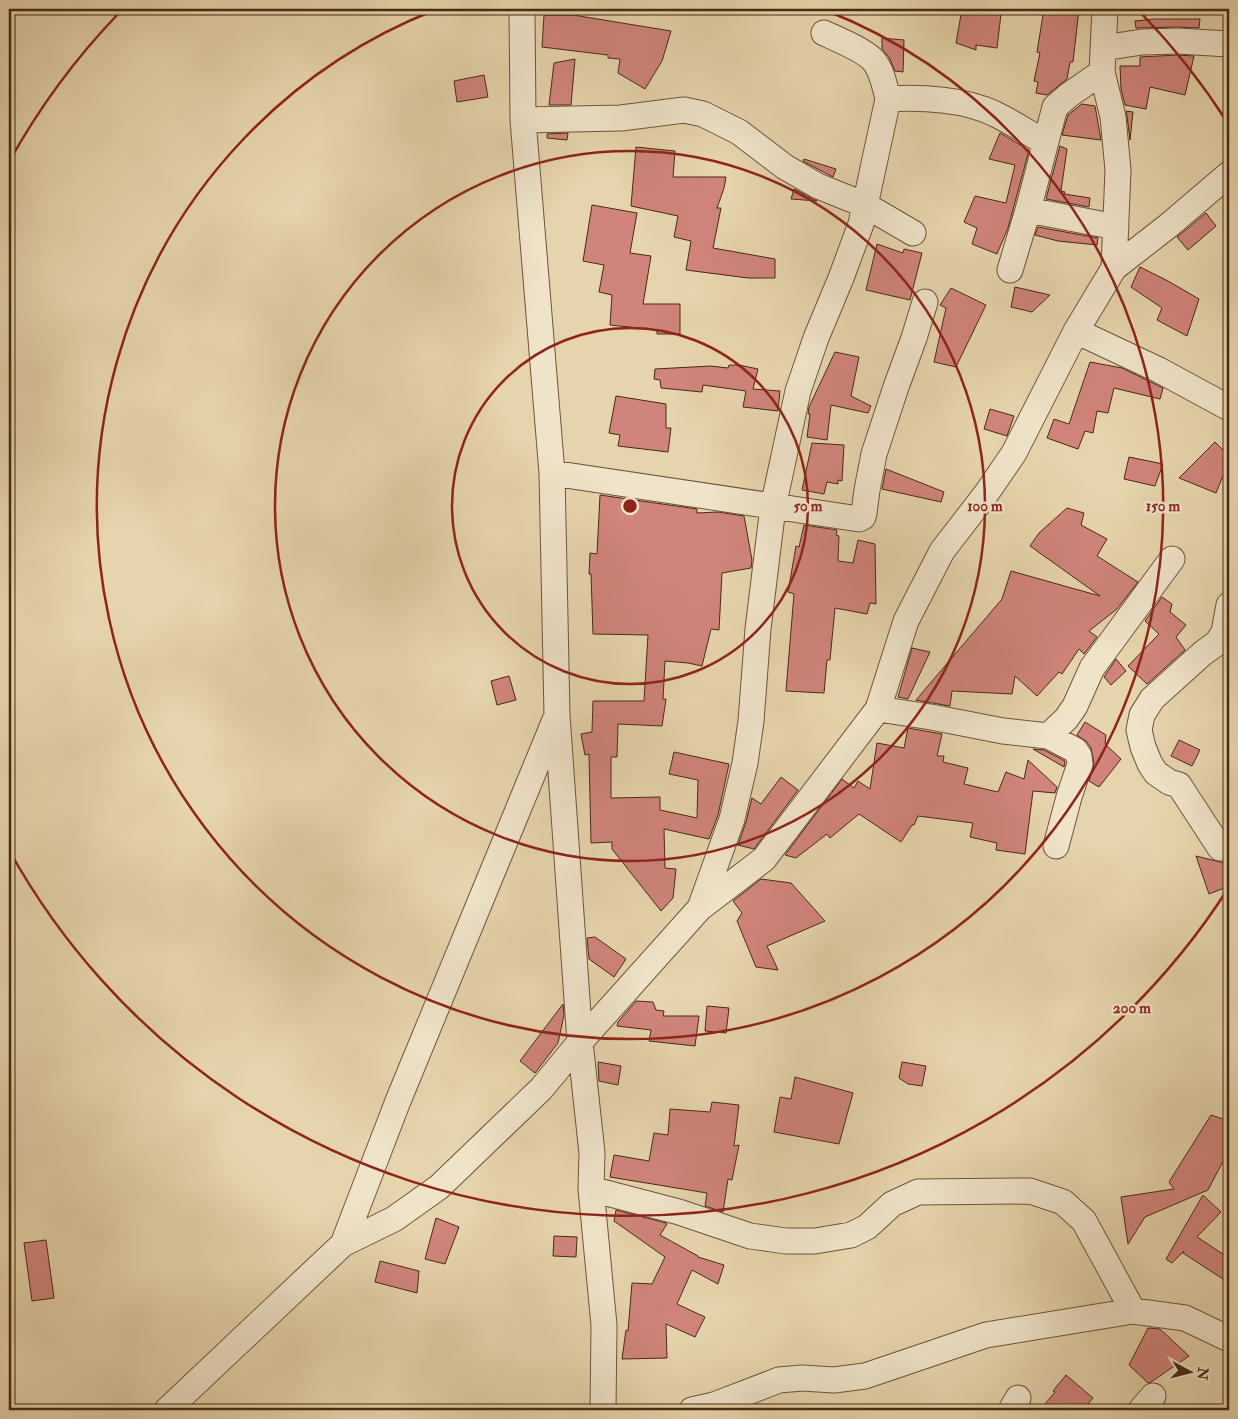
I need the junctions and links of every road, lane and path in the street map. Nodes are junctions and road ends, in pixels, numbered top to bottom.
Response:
1 (522, 9) edge
2 (1105, 9) edge
3 (824, 33) dead end
4 (1229, 44) edge
5 (1102, 60) junction
6 (888, 100) junction
7 (522, 120) junction
8 (1045, 142) junction
9 (1229, 174) edge
10 (865, 205) junction
11 (1028, 210) junction
12 (1116, 227) junction
13 (914, 233) dead end
14 (1114, 268) junction
15 (1010, 270) dead end
16 (925, 302) dead end
17 (1076, 331) junction
18 (1227, 401) edge
19 (552, 473) junction
20 (773, 507) junction
21 (1172, 559) dead end
22 (1229, 606) edge
23 (878, 709) junction
24 (557, 716) junction
25 (1048, 736) junction
26 (1056, 846) dead end
27 (1220, 848) dead end
28 (700, 908) junction
29 (580, 1042) junction
30 (592, 1189) junction
31 (343, 1244) junction
32 (1133, 1311) junction
33 (1225, 1329) edge
34 (167, 1410) edge
35 (603, 1410) edge
36 (692, 1410) edge

1 - 7 street
2 - 5 street
3 - 6 street
4 - 5 street
5 - 8 street
5 - 12 street
6 - 8 street
6 - 10 street
7 - 10 street
7 - 19 street
8 - 11 street
9 - 14 street
10 - 13 street
10 - 20 street
11 - 12 street
11 - 15 street
12 - 14 street
14 - 17 street
16 - 20 street
17 - 18 street
17 - 23 street
19 - 20 street
19 - 24 street
20 - 28 street
21 - 25 street
22 - 27 street
23 - 25 street
23 - 28 street
24 - 29 street
24 - 31 street
25 - 26 street
28 - 29 street
29 - 30 street
29 - 31 street
30 - 32 street
30 - 35 street
31 - 34 street
32 - 33 street
32 - 36 street

